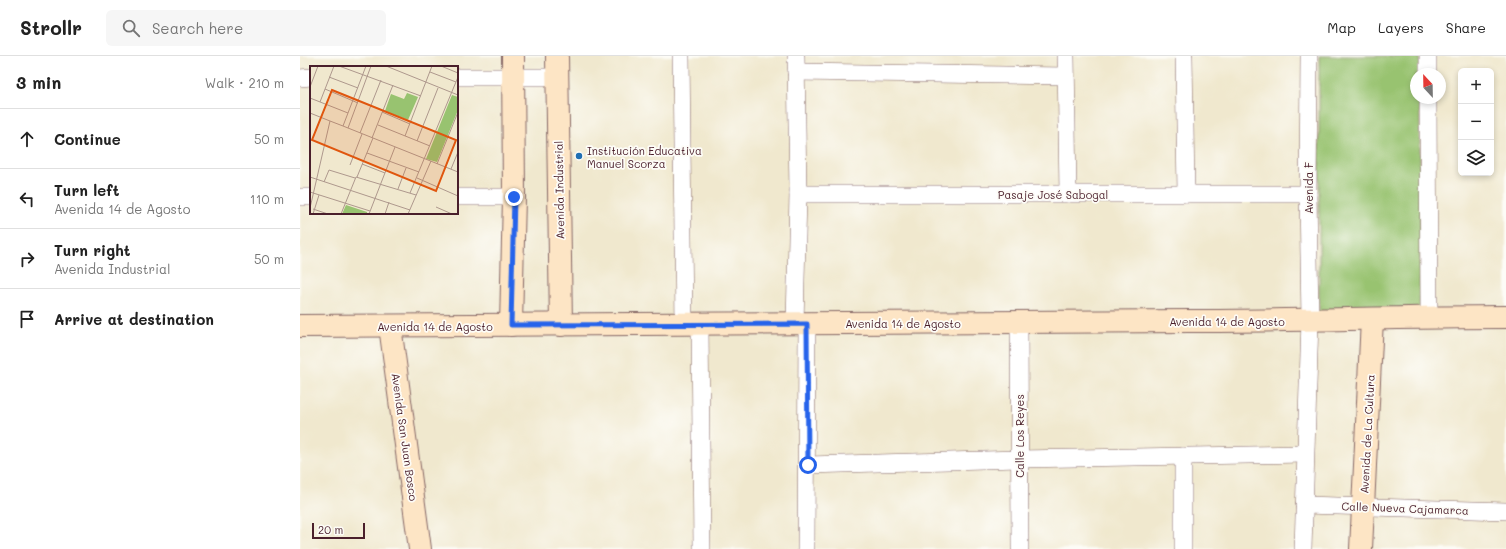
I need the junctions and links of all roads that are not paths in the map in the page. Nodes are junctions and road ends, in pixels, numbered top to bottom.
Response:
1 (681, 56) edge
2 (1066, 56) edge
3 (1184, 56) edge
4 (1309, 56) edge
5 (1428, 56) edge
6 (796, 64) edge
7 (512, 66) edge
8 (557, 66) edge
9 (1428, 68) edge
10 (1066, 76) junction
11 (458, 77) edge
12 (1428, 104) edge
13 (798, 194) junction
14 (1068, 194) junction
15 (1186, 194) junction
16 (1308, 194) junction
17 (458, 197) edge
18 (514, 197) junction
19 (1429, 317) junction
20 (1506, 317) edge
21 (1372, 319) junction
22 (1310, 320) junction
23 (1019, 322) junction
24 (801, 324) junction
25 (511, 325) junction
26 (561, 325) junction
27 (692, 325) junction
28 (300, 326) edge
29 (390, 326) junction
30 (1305, 454) junction
31 (1183, 456) junction
32 (1020, 459) junction
33 (808, 465) junction
34 (1304, 505) junction
35 (1363, 506) junction
36 (1506, 511) edge
37 (420, 549) edge
38 (702, 549) edge
39 (806, 549) edge
40 (1020, 549) edge
41 (1183, 549) edge
42 (1303, 549) edge
43 (1361, 549) edge

1 - 27 street
2 - 10 street
3 - 15 street
4 - 16 street, Avenida F
5 - 9 street
6 - 10 street
6 - 13 street
7 - 8 street
7 - 11 street
7 - 18 street
8 - 26 street, Avenida Industrial
10 - 14 street
12 - 19 street
13 - 14 street, Pasaje José Sabogal
13 - 24 street
14 - 15 street, Pasaje José Sabogal
15 - 16 street, Pasaje José Sabogal
16 - 22 street, Avenida F
17 - 18 street
18 - 25 street
19 - 20 street, Avenida 14 de Agosto
19 - 21 street, Avenida 14 de Agosto
21 - 22 street, Avenida 14 de Agosto
21 - 35 street, Avenida de La Cultura
22 - 23 street, Avenida 14 de Agosto
22 - 30 street, Avenida F
23 - 24 street, Avenida 14 de Agosto
23 - 32 street, Calle Los Reyes
24 - 27 street, Avenida 14 de Agosto
24 - 33 street
25 - 26 street, Avenida 14 de Agosto
25 - 29 street, Avenida 14 de Agosto
26 - 27 street, Avenida 14 de Agosto
27 - 38 street
28 - 29 street, Avenida 14 de Agosto
29 - 37 street, Avenida San Juan Bosco
30 - 31 street
30 - 34 street, Avenida F
31 - 32 street
31 - 41 street
32 - 33 street
32 - 40 street, Calle Los Reyes
33 - 39 street
34 - 35 street, Calle Nueva Cajamarca
34 - 42 street, Avenida F
35 - 36 street, Calle Nueva Cajamarca
35 - 43 street, Avenida de La Cultura

